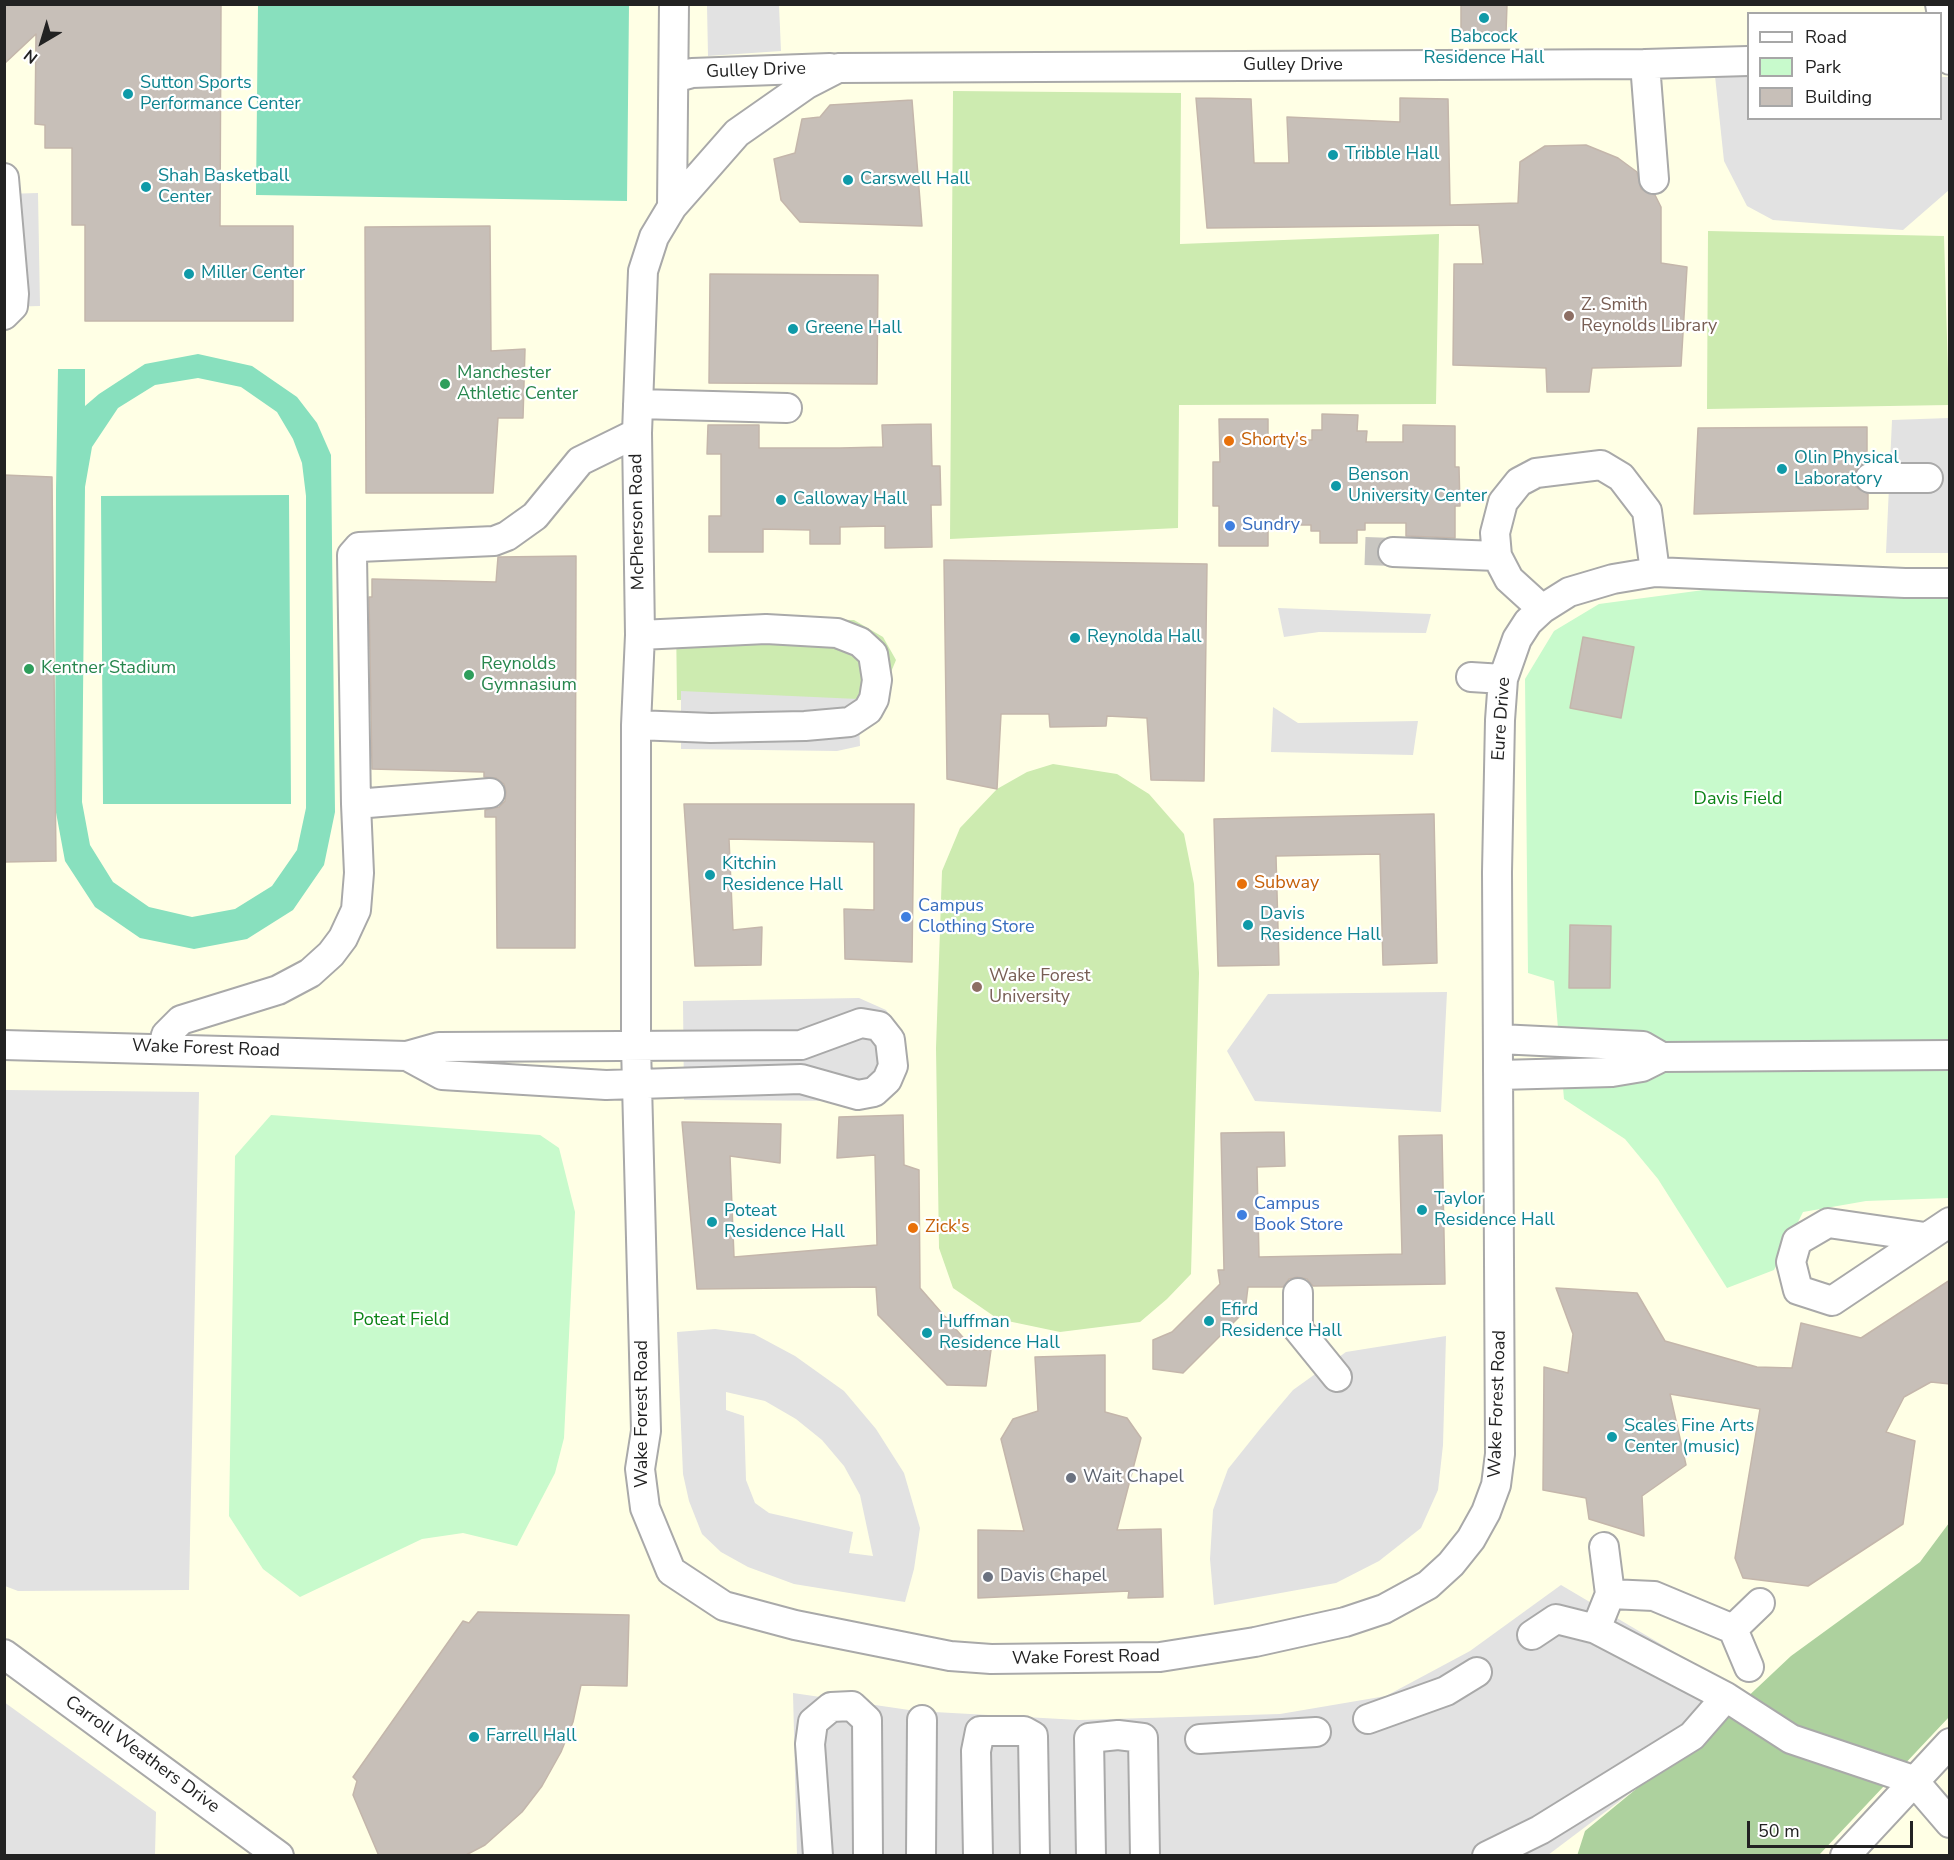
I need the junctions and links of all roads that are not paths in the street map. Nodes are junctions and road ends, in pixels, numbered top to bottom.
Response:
1 (674, 4) edge
2 (1942, 16) edge
3 (1747, 61) edge
4 (1950, 62) edge
5 (1645, 64) junction
6 (838, 68) junction
7 (674, 78) junction
8 (4, 178) edge
9 (1654, 179) dead end
10 (672, 207) junction
11 (4, 315) edge
12 (638, 404) junction
13 (787, 408) dead end
14 (637, 433) junction
15 (1870, 478) dead end
16 (1928, 478) dead end
17 (1393, 552) tunnel mouth
18 (1497, 556) junction
19 (1655, 572) junction
20 (1950, 582) edge
21 (1542, 609) junction
22 (640, 635) junction
23 (1472, 677) dead end
24 (1503, 679) junction
25 (636, 725) junction
26 (490, 793) dead end
27 (356, 804) junction
28 (1499, 1039) junction
29 (4, 1045) edge
30 (636, 1046) junction
31 (163, 1048) junction
32 (1950, 1055) edge
33 (407, 1056) junction
34 (1662, 1057) junction
35 (1499, 1075) junction
36 (637, 1085) junction
37 (1950, 1222) edge
38 (1925, 1236) dead end
39 (1298, 1293) dead end
40 (1337, 1377) dead end
41 (1604, 1547) dead end
42 (1610, 1594) junction
43 (1760, 1603) dead end
44 (1596, 1629) junction
45 (1734, 1629) junction
46 (1532, 1635) dead end
47 (4, 1654) edge
48 (1749, 1667) dead end
49 (1477, 1672) dead end
50 (1726, 1697) junction
51 (1368, 1719) dead end
52 (922, 1720) dead end
53 (1316, 1732) dead end
54 (1200, 1738) dead end
55 (1950, 1743) edge
56 (1913, 1780) junction
57 (1950, 1823) edge
58 (264, 1851) edge
59 (818, 1856) edge
60 (868, 1856) edge
61 (921, 1856) edge
62 (978, 1856) edge
63 (1035, 1856) edge
64 (1091, 1856) edge
65 (1145, 1856) edge
66 (1487, 1856) edge
67 (1845, 1856) edge

1 - 7 street
2 - 4 street
3 - 5 street, Gulley Drive
5 - 6 street, Gulley Drive
5 - 9 street
6 - 7 street, Gulley Drive
6 - 10 street, Gulley Drive
7 - 10 street
8 - 11 street
10 - 12 street, McPherson Road
12 - 13 street
12 - 14 street, McPherson Road
14 - 22 street, McPherson Road
14 - 27 street
15 - 16 street
17 - 18 street
18 - 19 street
18 - 21 street
19 - 20 street, Eure Drive
19 - 21 street, Eure Drive
21 - 24 street, Eure Drive
22 - 25 street, McPherson Road
22 - 25 street
23 - 24 street
24 - 28 street, Eure Drive
25 - 30 street, McPherson Road
26 - 27 street
27 - 31 street
28 - 34 street
28 - 35 street, Wake Forest Road
29 - 31 street, Wake Forest Road
30 - 33 street, Wake Forest Road
30 - 36 street, Wake Forest Road
30 - 36 street
31 - 33 street, Wake Forest Road
32 - 34 street
33 - 36 street, Wake Forest Road
34 - 35 street
35 - 36 street, Wake Forest Road
37 - 38 street
39 - 40 street
41 - 42 street
42 - 44 street
42 - 45 street
43 - 45 street
44 - 46 street
44 - 50 street
45 - 48 street
47 - 58 street, Carroll Weathers Drive
49 - 51 street
50 - 56 street
50 - 66 street
52 - 61 street
53 - 54 street
55 - 56 street
56 - 57 street
56 - 67 street
59 - 60 street
62 - 63 street
64 - 65 street

